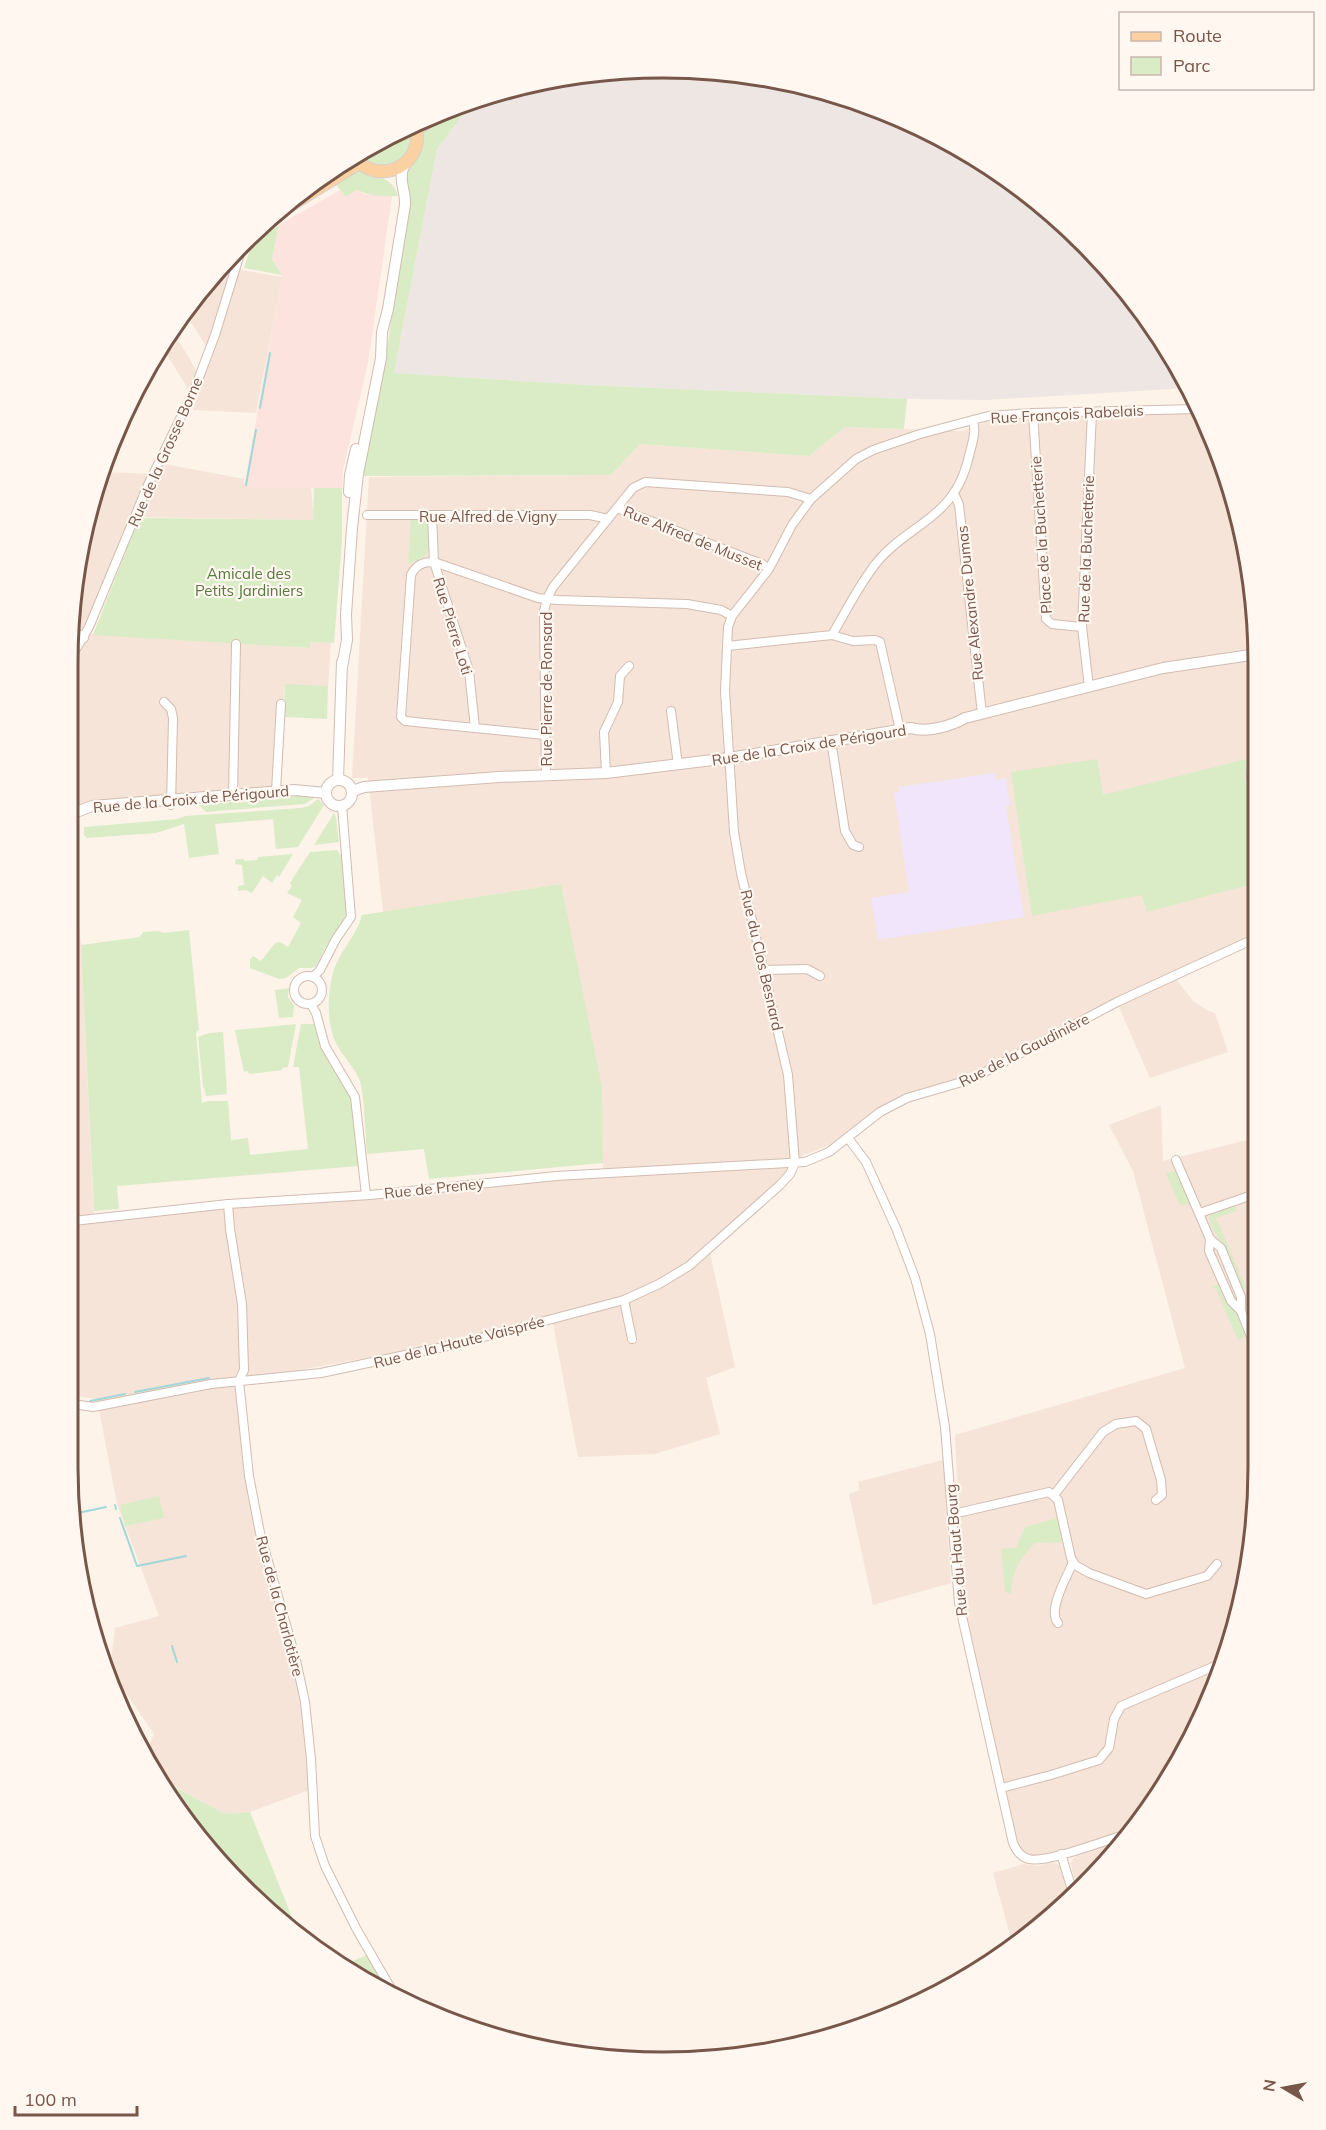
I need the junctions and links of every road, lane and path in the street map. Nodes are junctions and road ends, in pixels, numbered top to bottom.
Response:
1 (416, 133) edge
2 (360, 163) edge
3 (405, 164) junction
4 (376, 171) junction
5 (400, 222) junction
6 (238, 261) edge
7 (1190, 409) edge
8 (1092, 411) junction
9 (1033, 413) junction
10 (973, 421) junction
11 (954, 493) junction
12 (811, 499) junction
13 (617, 508) junction
14 (367, 515) dead end
15 (432, 516) junction
16 (608, 519) junction
17 (434, 562) junction
18 (769, 569) junction
19 (547, 599) junction
20 (732, 616) junction
21 (1082, 627) junction
22 (79, 634) edge
23 (832, 635) junction
24 (84, 638) junction
25 (236, 645) dead end
26 (78, 646) edge
27 (727, 646) junction
28 (1248, 655) edge
29 (629, 666) dead end
30 (1089, 687) junction
31 (164, 702) dead end
32 (281, 704) dead end
33 (671, 711) dead end
34 (982, 714) junction
35 (475, 728) junction
36 (900, 730) junction
37 (544, 735) junction
38 (831, 740) junction
39 (729, 758) junction
40 (678, 765) junction
41 (606, 773) junction
42 (546, 776) junction
43 (338, 780) junction
44 (276, 791) junction
45 (353, 791) junction
46 (304, 792) junction
47 (326, 793) junction
48 (233, 794) junction
49 (171, 802) junction
50 (342, 806) junction
51 (78, 810) edge
52 (859, 846) dead end
53 (1248, 942) edge
54 (764, 970) junction
55 (313, 976) junction
56 (820, 976) dead end
57 (311, 1004) junction
58 (848, 1138) junction
59 (1176, 1160) dead end
60 (795, 1163) junction
61 (366, 1195) junction
62 (1248, 1196) edge
63 (228, 1203) junction
64 (1200, 1213) junction
65 (78, 1220) edge
66 (624, 1300) junction
67 (1248, 1329) edge
68 (632, 1339) dead end
69 (239, 1381) junction
70 (78, 1405) edge
71 (1054, 1495) junction
72 (1156, 1500) dead end
73 (953, 1514) junction
74 (1073, 1562) junction
75 (1217, 1564) dead end
76 (1058, 1623) dead end
77 (1212, 1667) edge
78 (1001, 1788) junction
79 (1116, 1837) edge
80 (1061, 1854) junction
81 (1071, 1887) edge
82 (388, 1984) edge

1 - 3 main road
2 - 4 main road
3 - 4 main road
3 - 5 street
4 - 5 street
5 - 43 street
6 - 24 street, Rue de la Grosse Borne
7 - 8 street, Rue François Rabelais
8 - 9 street, Rue François Rabelais
8 - 21 street, Rue de la Buchetterie
9 - 10 street, Rue François Rabelais
9 - 21 street, Place de la Buchetterie
10 - 11 street
10 - 12 street, Rue François Rabelais
11 - 23 street
11 - 34 street, Rue Alexandre Dumas
12 - 13 street, Rue Pierre de Ronsard
12 - 18 street, Rue François Rabelais
13 - 16 street, Rue Pierre de Ronsard
13 - 18 street, Rue Alfred de Musset
14 - 15 street, Rue Alfred de Vigny
15 - 16 street, Rue Alfred de Vigny
15 - 17 street, Rue Pierre Loti
16 - 19 street, Rue Pierre de Ronsard
17 - 19 street
17 - 35 street, Rue Pierre Loti
17 - 35 street
18 - 20 street, Rue François Rabelais
19 - 20 street
19 - 37 street, Rue Pierre de Ronsard
20 - 27 street, Rue François Rabelais
21 - 30 street, Rue de la Buchetterie
22 - 24 street
23 - 27 street
23 - 36 street
24 - 26 street, Rue de la Grosse Borne
25 - 48 street
27 - 39 street, Rue François Rabelais
28 - 30 street, Rue de la Croix de Périgourd
29 - 41 street
30 - 34 street, Rue de la Croix de Périgourd
31 - 49 street
32 - 44 street
33 - 40 street
34 - 36 street, Rue de la Croix de Périgourd
35 - 37 street
36 - 38 street, Rue de la Croix de Périgourd
37 - 42 street, Rue Pierre de Ronsard
38 - 39 street, Rue de la Croix de Périgourd
38 - 52 street
39 - 40 street, Rue de la Croix de Périgourd
39 - 54 street, Rue du Clos Besnard
40 - 41 street, Rue de la Croix de Périgourd
41 - 42 street, Rue de la Croix de Périgourd
42 - 45 street, Rue de la Croix de Périgourd
43 - 45 street
43 - 47 street
44 - 46 street, Rue de la Croix de Périgourd
44 - 48 street, Rue de la Croix de Périgourd
45 - 50 street
46 - 47 street, Rue de la Croix de Périgourd
46 - 49 street, Rue de la Croix de Périgourd
47 - 50 street
48 - 49 street, Rue de la Croix de Périgourd
49 - 51 street, Rue de la Croix de Périgourd
50 - 55 street
53 - 58 street, Rue de la Gaudinière
54 - 56 street
54 - 60 street, Rue du Clos Besnard
55 - 57 street
55 - 57 street
57 - 61 street
58 - 60 street, Rue de la Gaudinière
58 - 73 street, Rue du Haut Bourg
59 - 64 street
60 - 61 street, Rue de Preney
60 - 66 street, Rue de la Haute Vaisprée
61 - 63 street, Rue de Preney
62 - 64 street
63 - 65 street, Rue de Preney
63 - 69 street, Rue de la Charlotière
64 - 67 street
66 - 68 street
66 - 69 street, Rue de la Haute Vaisprée
69 - 70 street, Rue de la Haute Vaisprée
69 - 82 street, Rue de la Charlotière
71 - 72 street
71 - 73 street
71 - 74 street
73 - 78 street, Rue du Haut Bourg
74 - 75 street
74 - 76 street
77 - 78 street
78 - 80 street, Rue du Haut Bourg
79 - 80 street, Rue du Haut Bourg
80 - 81 street

